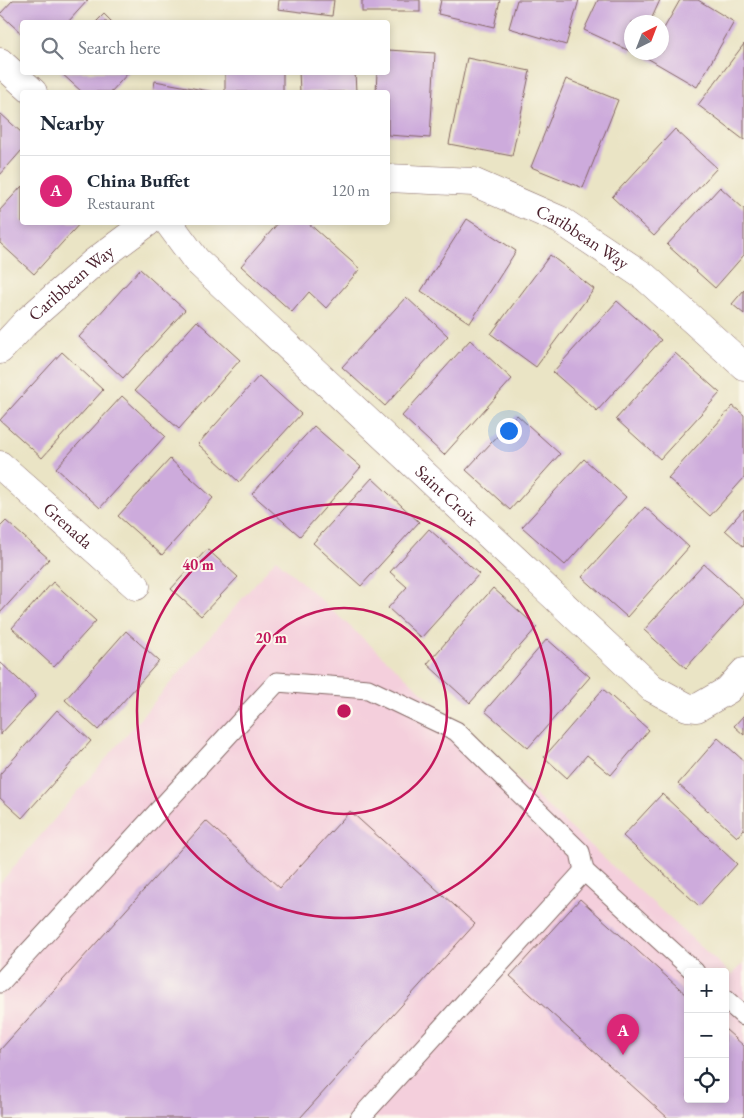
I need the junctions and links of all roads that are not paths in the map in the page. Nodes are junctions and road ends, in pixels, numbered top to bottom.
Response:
1 (0, 62) edge
2 (31, 90) edge
3 (390, 178) edge
4 (144, 225) edge
5 (170, 225) edge
6 (0, 350) edge
7 (744, 366) edge
8 (0, 465) edge
9 (136, 586) dead end
10 (744, 672) edge
11 (584, 871) junction
12 (691, 968) edge
13 (0, 983) edge
14 (729, 1003) edge
15 (744, 1016) edge
16 (360, 1118) edge

1 - 2 street
3 - 7 street, Caribbean Way
4 - 6 street, Caribbean Way
5 - 10 street, Saint Croix
8 - 9 street, Grenada
11 - 12 lane
11 - 13 lane
11 - 16 lane
14 - 15 lane

